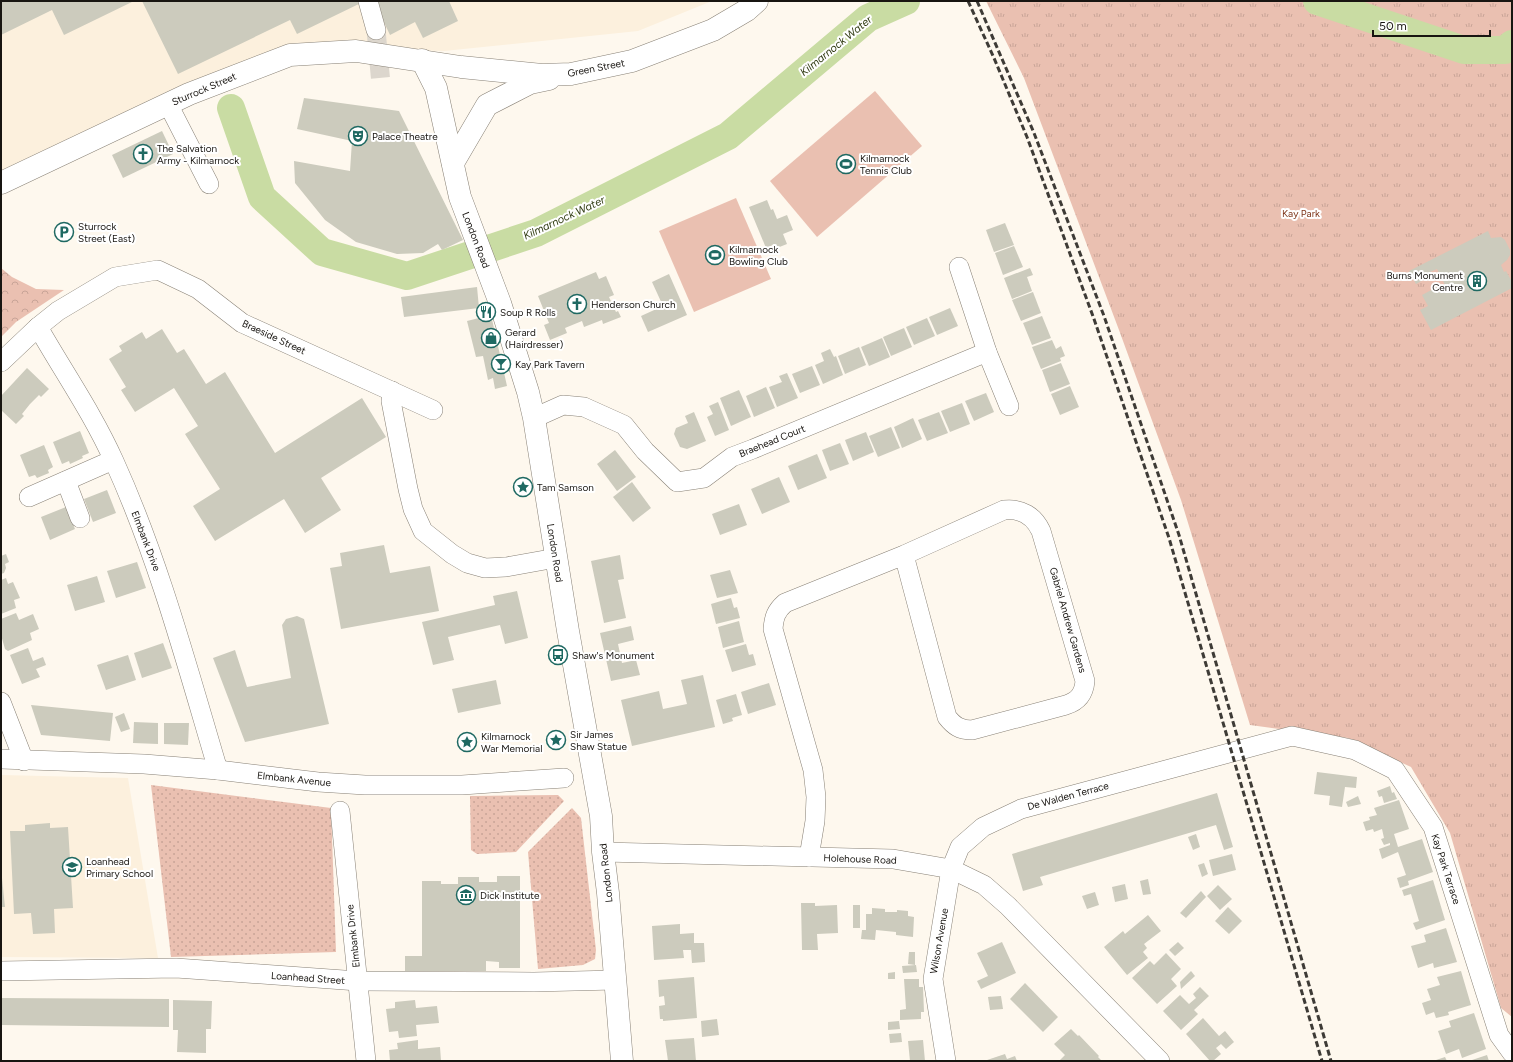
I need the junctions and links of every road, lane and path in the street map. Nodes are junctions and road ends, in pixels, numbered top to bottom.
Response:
1 (368, 1) edge
2 (757, 1) edge
3 (376, 30) tunnel mouth
4 (422, 60) junction
5 (571, 74) junction
6 (168, 104) junction
7 (453, 163) junction
8 (1, 183) edge
9 (209, 184) dead end
10 (959, 267) dead end
11 (38, 326) junction
12 (988, 352) junction
13 (1, 362) edge
14 (392, 391) junction
15 (1009, 406) dead end
16 (434, 410) dead end
17 (534, 418) junction
18 (113, 460) junction
19 (66, 481) junction
20 (29, 497) dead end
21 (80, 518) dead end
22 (904, 554) junction
23 (556, 558) junction
24 (1, 702) edge
25 (1292, 736) joint
26 (1, 759) edge
27 (24, 761) junction
28 (218, 770) junction
29 (564, 778) dead end
30 (340, 811) dead end
31 (603, 852) junction
32 (809, 857) junction
33 (951, 869) junction
34 (1, 971) edge
35 (615, 980) junction
36 (358, 981) junction
37 (1512, 1054) edge
38 (366, 1061) edge
39 (622, 1061) edge
40 (946, 1061) edge
41 (1160, 1061) edge

1 - 3 street
2 - 5 main road, Green Street
4 - 5 main road, Green Street
4 - 6 main road, Sturrock Street
4 - 7 main road, London Road
5 - 7 main road
6 - 8 main road, Sturrock Street
6 - 9 street
7 - 17 main road, London Road
10 - 12 street
11 - 13 street, Braeside Street
11 - 14 street, Braeside Street
11 - 18 street, Elmbank Drive
12 - 15 street
12 - 17 street, Braehead Court
14 - 16 street, Braeside Street
14 - 23 street
17 - 23 main road, London Road
18 - 19 street
18 - 28 street, Elmbank Drive
19 - 20 street
19 - 21 street
22 - 22 street, Gabriel Andrew Gardens
22 - 32 street, Gabriel Andrew Gardens
23 - 31 main road, London Road
24 - 27 street
25 - 33 street, De Walden Terrace
25 - 37 street, Kay Park Terrace
26 - 27 street, Elmbank Avenue
27 - 28 street, Elmbank Avenue
28 - 29 street, Elmbank Avenue
30 - 36 street, Elmbank Drive
31 - 32 street, Holehouse Road
31 - 35 main road, London Road
32 - 33 street, Holehouse Road
33 - 40 street, Wilson Avenue
33 - 41 street, Holehouse Road
34 - 36 street, Loanhead Street
35 - 36 street, Loanhead Street
35 - 39 main road, London Road
36 - 38 street, Elmbank Drive

